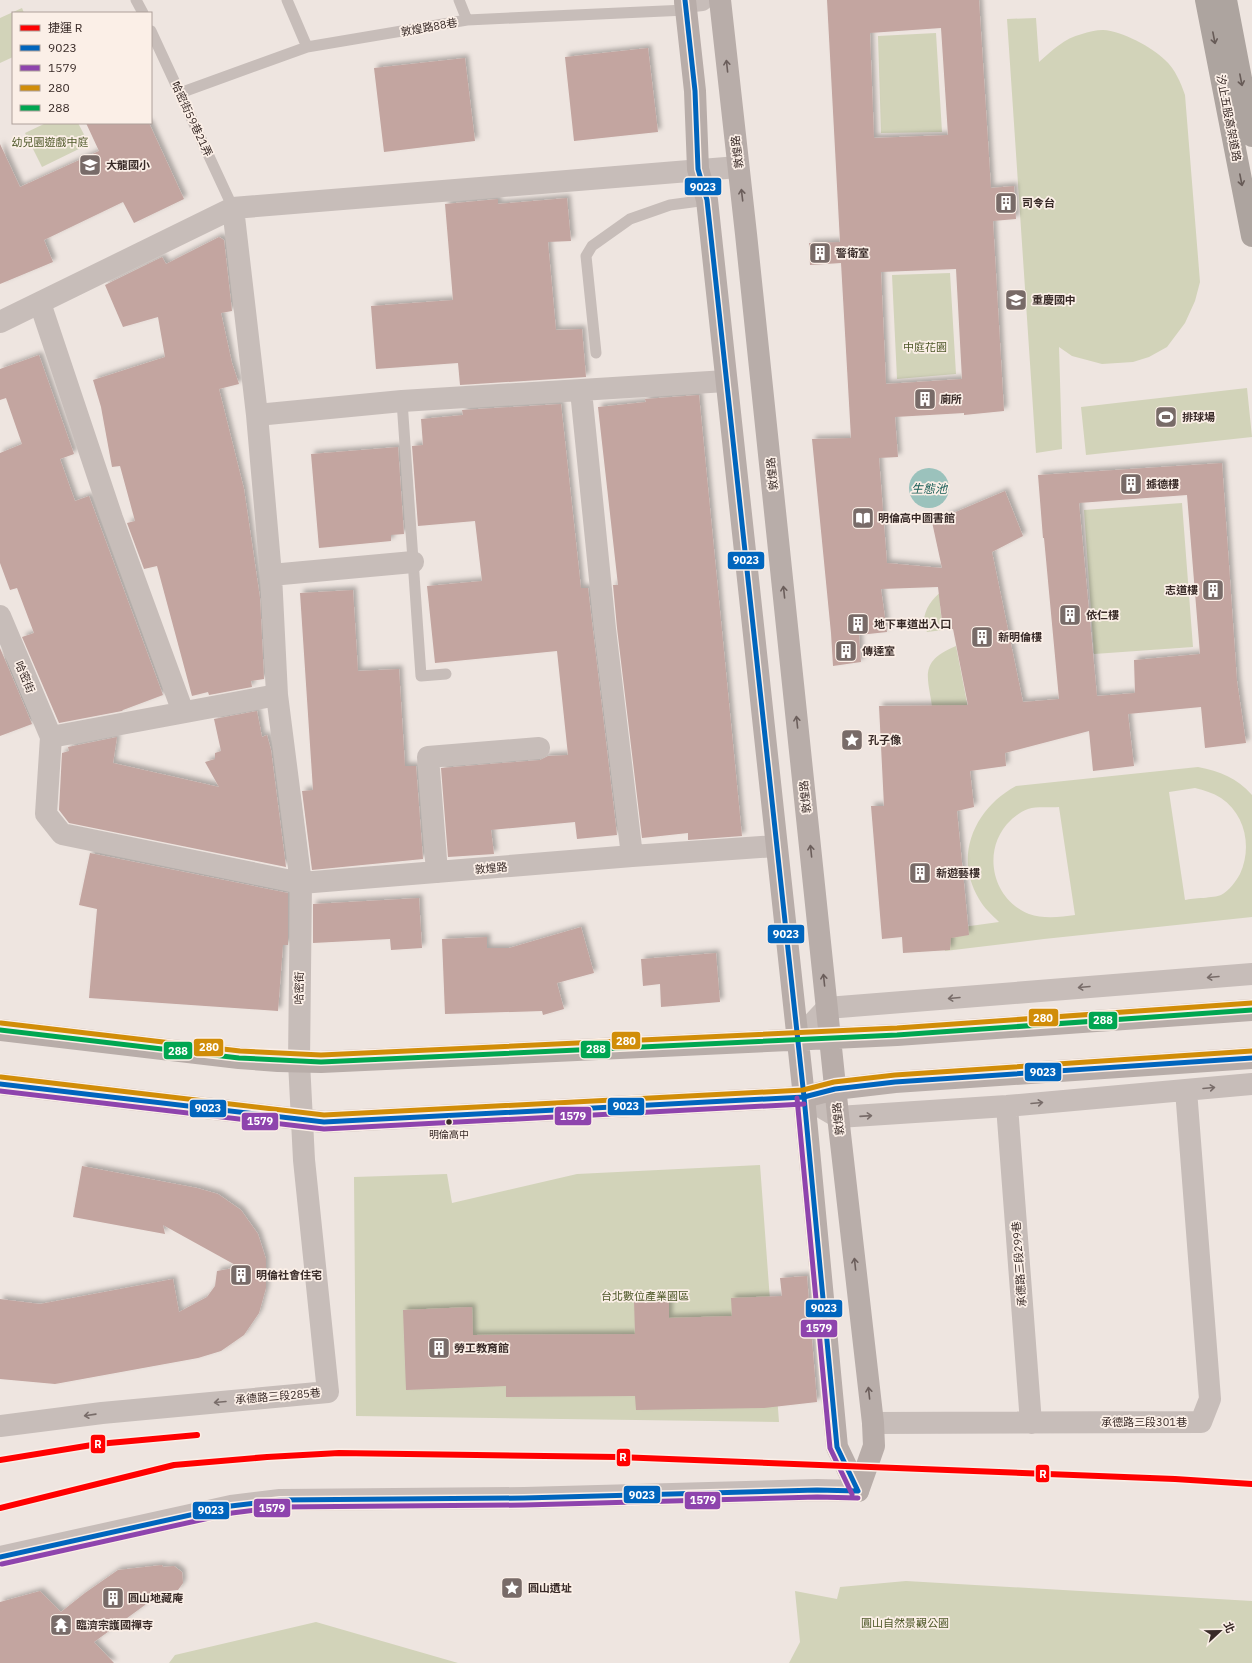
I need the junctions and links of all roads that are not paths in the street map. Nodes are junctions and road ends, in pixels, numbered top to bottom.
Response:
1 (136, 0) edge
2 (287, 0) edge
3 (459, 0) edge
4 (720, 0) edge
5 (1206, 0) edge
6 (1226, 0) edge
7 (688, 2) edge
8 (142, 12) edge
9 (467, 20) junction
10 (152, 33) edge
11 (307, 47) junction
12 (180, 93) junction
13 (1252, 136) edge
14 (738, 167) junction
15 (698, 169) junction
16 (707, 200) junction
17 (233, 208) junction
18 (1252, 236) edge
19 (40, 303) junction
20 (0, 322) edge
21 (596, 353) dead end
22 (726, 381) junction
23 (581, 391) junction
24 (402, 401) junction
25 (257, 414) junction
26 (413, 562) junction
27 (271, 575) junction
28 (0, 616) edge
29 (446, 674) dead end
30 (277, 695) junction
31 (183, 712) junction
32 (50, 737) junction
33 (539, 748) dead end
34 (776, 846) junction
35 (632, 856) junction
36 (437, 872) junction
37 (301, 883) junction
38 (1252, 974) edge
39 (827, 1008) junction
40 (1252, 1010) edge
41 (0, 1030) edge
42 (830, 1037) junction
43 (798, 1039) junction
44 (1252, 1058) edge
45 (299, 1062) junction
46 (0, 1084) edge
47 (1252, 1084) edge
48 (835, 1089) junction
49 (1186, 1090) junction
50 (301, 1092) joint
51 (804, 1097) junction
52 (1007, 1106) junction
53 (838, 1117) junction
54 (302, 1120) junction
55 (1031, 1422) junction
56 (873, 1423) junction
57 (0, 1426) edge
58 (858, 1491) junction
59 (0, 1558) edge

1 - 8 lane
2 - 11 lane
3 - 9 lane
14 -> 4 street, 敦煌路
5 -> 18 highway, 汐止五股高架道路
6 -> 13 highway
7 - 9 lane, 敦煌路88巷
7 - 15 street
9 - 11 lane, 敦煌路88巷
10 - 12 lane, 哈密街59巷21弄
11 - 12 lane, 敦煌路88巷
12 - 17 lane, 哈密街59巷21弄
14 - 15 street
39 -> 14 street, 敦煌路
15 - 16 street
15 - 17 street
16 - 21 lane
16 - 22 street
17 - 19 street
17 - 25 street, 哈密街
19 - 20 street
19 - 31 street
22 - 23 street
22 - 34 street
23 - 24 street
23 - 35 street
24 - 25 street
24 - 26 lane
25 - 27 street, 哈密街
26 - 27 street
26 - 29 lane
27 - 30 street, 哈密街
28 - 32 street, 哈密街
30 - 31 street
30 - 37 street, 哈密街
31 - 32 street
32 - 37 street, 敦煌路
33 - 36 street
34 - 35 street, 敦煌路
34 - 43 street
35 - 36 street, 敦煌路
36 - 37 street, 敦煌路
37 - 45 street, 哈密街
38 -> 39 street
39 - 42 street, 敦煌路
39 - 43 street
40 - 42 street
41 - 45 street
42 - 43 street
42 - 48 street, 敦煌路
43 - 45 street
43 - 51 street
44 - 48 street
45 - 50 street, 哈密街
46 - 54 street
49 -> 47 street
48 - 51 street
48 - 53 street, 敦煌路
52 -> 49 street
49 - 55 street, 承德路三段301巷
50 - 54 street, 承德路三段285巷
51 - 53 street
51 - 54 street
51 - 58 street
53 -> 52 street
52 - 55 street, 承德路三段299巷
56 -> 53 street, 敦煌路
54 -> 57 street, 承德路三段285巷
55 - 56 street, 承德路三段301巷
56 - 58 street, 敦煌路
58 - 59 street

